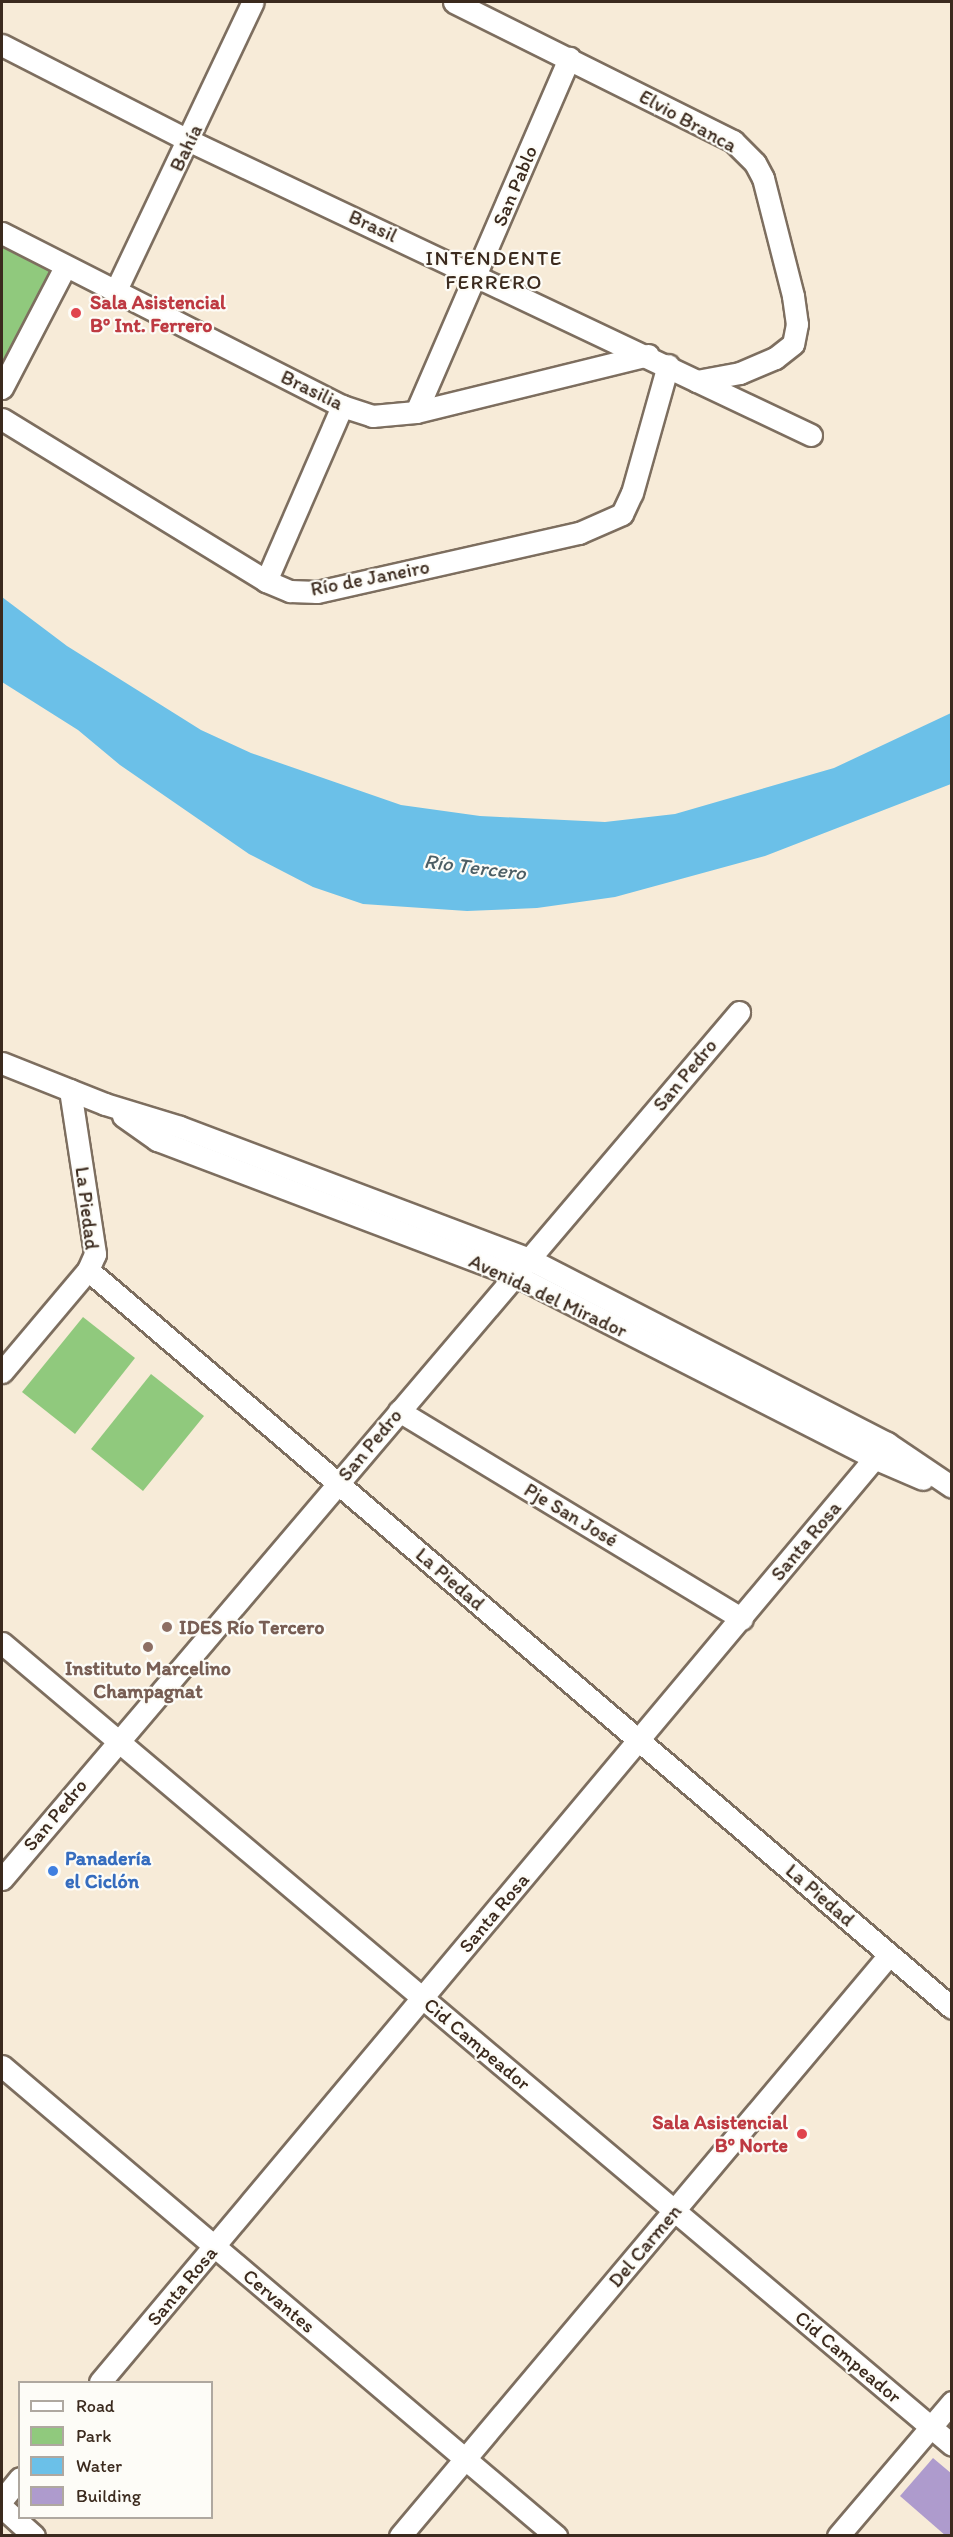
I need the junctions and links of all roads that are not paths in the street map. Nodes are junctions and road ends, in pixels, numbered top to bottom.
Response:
1 (253, 2) edge
2 (454, 2) edge
3 (2, 45) edge
4 (569, 58) junction
5 (190, 141) junction
6 (2, 233) edge
7 (65, 267) junction
8 (478, 275) junction
9 (115, 292) junction
10 (648, 355) junction
11 (668, 365) junction
12 (697, 381) junction
13 (2, 388) edge
14 (342, 406) junction
15 (416, 412) junction
16 (2, 419) edge
17 (811, 435) dead end
18 (266, 581) junction
19 (739, 1012) dead end
20 (2, 1063) edge
21 (70, 1090) junction
22 (105, 1104) junction
23 (529, 1259) junction
24 (88, 1270) junction
25 (515, 1275) junction
26 (2, 1372) edge
27 (399, 1411) junction
28 (881, 1451) junction
29 (338, 1483) junction
30 (951, 1489) edge
31 (742, 1618) junction
32 (2, 1642) edge
33 (118, 1741) junction
34 (639, 1741) junction
35 (2, 1879) edge
36 (889, 1955) junction
37 (423, 1998) junction
38 (951, 2008) edge
39 (2, 2066) edge
40 (675, 2211) junction
41 (215, 2247) junction
42 (101, 2381) edge
43 (951, 2402) edge
44 (930, 2427) junction
45 (951, 2445) edge
46 (465, 2458) junction
47 (18, 2480) edge
48 (2, 2500) edge
49 (2, 2507) edge
50 (34, 2535) edge
51 (400, 2535) edge
52 (556, 2535) edge
53 (838, 2535) edge

1 - 5 street, Bahía
2 - 4 street, Elvio Branca
3 - 5 street, Brasil
4 - 8 street, San Pablo
4 - 12 street, Elvio Branca
5 - 8 street, Brasil
5 - 9 street, Bahía
6 - 7 street, Brasilia
7 - 9 street, Brasilia
7 - 13 street
8 - 10 street, Brasil
8 - 15 street, San Pablo
9 - 14 street, Brasilia
10 - 11 street, Brasil
10 - 15 street, Brasilia
11 - 12 street, Brasil
11 - 18 street, Río de Janeiro
12 - 17 street, Brasil
14 - 15 street, Brasilia
14 - 18 street
16 - 18 street, Río de Janeiro
19 - 23 street, San Pedro
20 - 21 street, Avenida del Mirador
21 - 22 street, Avenida del Mirador
21 - 24 street, La Piedad
22 - 23 street, Avenida del Mirador
22 - 25 street, Avenida del Mirador
23 - 25 street, San Pedro
23 - 28 street, Avenida del Mirador
24 - 26 street
24 - 29 street, La Piedad
25 - 27 street, San Pedro
25 - 28 street, Avenida del Mirador
27 - 29 street, San Pedro
27 - 31 street, Pje San José
28 - 30 street, Avenida del Mirador
28 - 31 street, Santa Rosa
29 - 33 street, San Pedro
29 - 34 street, La Piedad
31 - 34 street, Santa Rosa
32 - 33 street, Cid Campeador
33 - 35 street, San Pedro
33 - 37 street, Cid Campeador
34 - 36 street, La Piedad
34 - 37 street, Santa Rosa
36 - 38 street, La Piedad
36 - 40 street, Del Carmen
37 - 40 street, Cid Campeador
37 - 41 street, Santa Rosa
39 - 41 street, Cervantes
40 - 44 street, Cid Campeador
40 - 46 street, Del Carmen
41 - 42 street, Santa Rosa
41 - 46 street, Cervantes
43 - 44 street
44 - 45 street, Cid Campeador
44 - 53 street
46 - 51 street, Del Carmen
46 - 52 street, Cervantes
47 - 48 street
49 - 50 street

